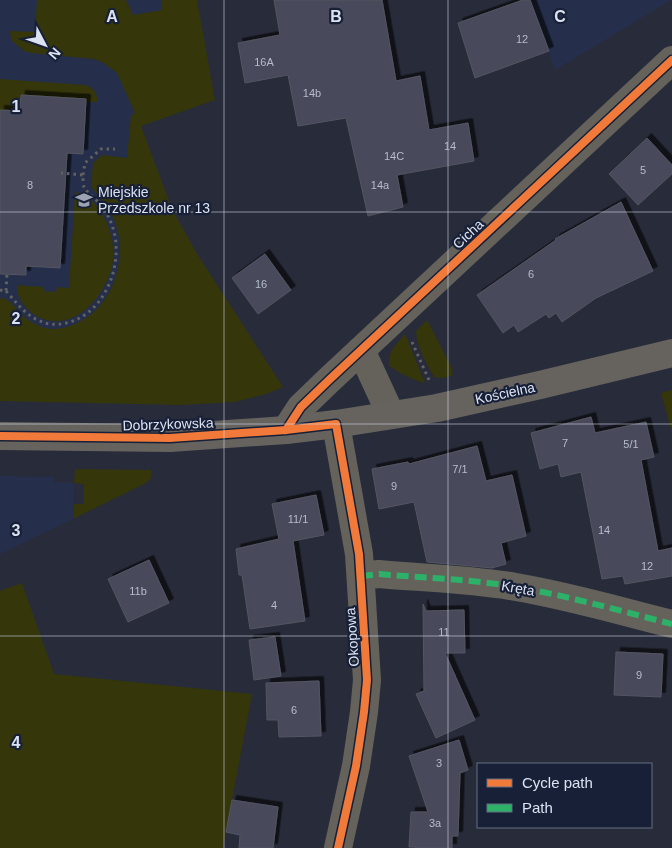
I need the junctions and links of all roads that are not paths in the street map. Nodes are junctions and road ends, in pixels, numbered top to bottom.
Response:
1 (672, 60) edge
2 (361, 350) junction
3 (672, 353) edge
4 (391, 415) junction
5 (336, 424) junction
6 (286, 430) junction
7 (0, 436) edge
8 (360, 576) junction
9 (672, 624) edge
10 (338, 848) edge

1 - 2 street, Cicha
2 - 4 street
2 - 6 street, Cicha
3 - 4 main road, Kościelna
4 - 5 main road, Kościelna
5 - 6 main road, Dobrzykowska
5 - 8 street, Okopowa
6 - 7 main road, Dobrzykowska
8 - 9 street, Kręta
8 - 10 street, Okopowa

